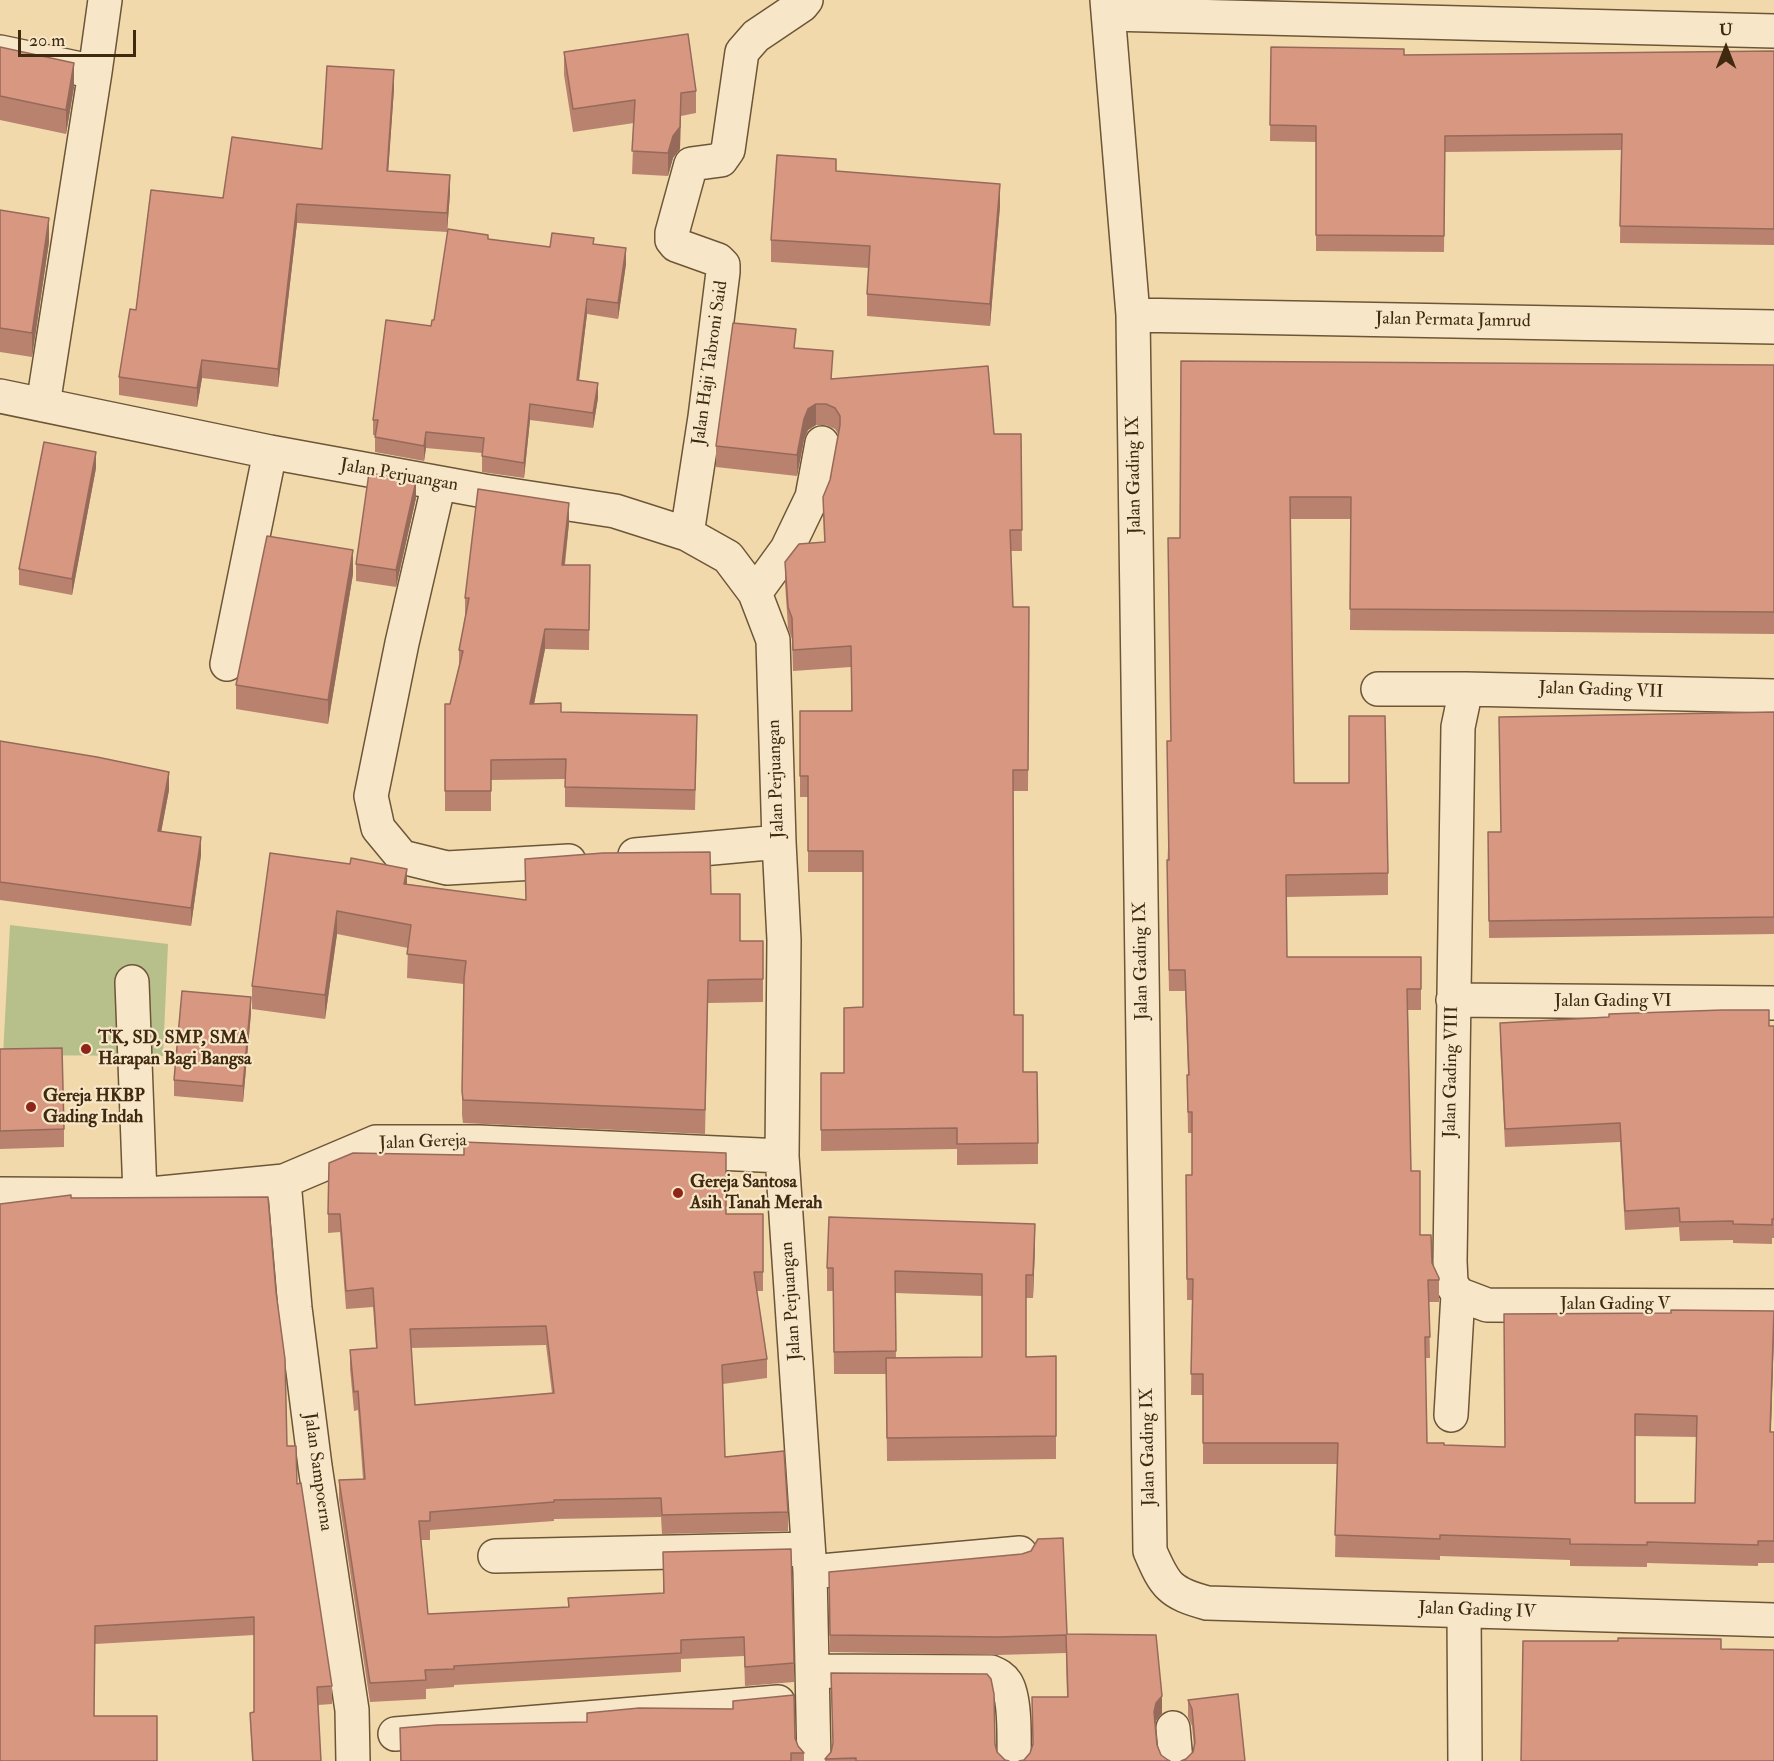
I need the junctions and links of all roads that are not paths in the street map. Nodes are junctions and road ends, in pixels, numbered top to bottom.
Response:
1 (105, 0) edge
2 (806, 0) edge
3 (1108, 7) edge
4 (1774, 31) edge
5 (0, 52) edge
6 (94, 72) junction
7 (1133, 315) junction
8 (1774, 327) edge
9 (0, 396) edge
10 (43, 405) junction
11 (822, 444) dead end
12 (270, 452) junction
13 (439, 483) junction
14 (687, 534) junction
15 (755, 592) junction
16 (227, 664) dead end
17 (1378, 689) dead end
18 (1466, 689) junction
19 (1774, 696) edge
20 (779, 842) junction
21 (132, 982) dead end
22 (1453, 1000) junction
23 (1774, 1003) edge
24 (782, 1156) junction
25 (284, 1181) junction
26 (0, 1194) edge
27 (140, 1195) junction
28 (1458, 1294) junction
29 (1774, 1306) edge
30 (1451, 1415) dead end
31 (1020, 1553) edge
32 (495, 1556) dead end
33 (809, 1560) junction
34 (1181, 1596) joint
35 (1464, 1611) junction
36 (1774, 1620) edge
37 (812, 1685) junction
38 (1173, 1728) dead end
39 (395, 1734) dead end
40 (352, 1761) edge
41 (814, 1761) edge
42 (1014, 1761) edge
43 (1176, 1761) edge
44 (1465, 1761) edge

1 - 6 street
2 - 14 street, Jalan Haji Tabroni Said
3 - 4 street
3 - 7 street, Jalan Gading IX
5 - 6 street
6 - 10 street
7 - 8 street, Jalan Permata Jamrud
7 - 34 street, Jalan Gading IX
9 - 10 street, Jalan Perjuangan
10 - 12 street, Jalan Perjuangan
11 - 15 street
12 - 13 street, Jalan Perjuangan
12 - 16 street
13 - 14 street, Jalan Perjuangan
13 - 20 street
14 - 15 street, Jalan Perjuangan
15 - 20 street, Jalan Perjuangan
17 - 18 street, Jalan Gading VII
18 - 19 street, Jalan Gading VII
18 - 22 street, Jalan Gading VIII
20 - 24 street, Jalan Perjuangan
21 - 27 street
22 - 23 street, Jalan Gading VI
22 - 28 street, Jalan Gading VIII
24 - 25 street, Jalan Gereja
24 - 33 street, Jalan Perjuangan
25 - 27 street, Jalan Gereja
25 - 40 street, Jalan Sampoerna
26 - 27 street, Jalan Gereja
28 - 29 street, Jalan Gading V
28 - 30 street, Jalan Gading VIII
31 - 33 street
32 - 33 street
33 - 37 street, Jalan Perjuangan
34 - 35 street, Jalan Gading IV
35 - 36 street, Jalan Gading IV
35 - 44 street
37 - 39 street
37 - 41 street, Jalan Perjuangan
37 - 42 street
38 - 43 street

